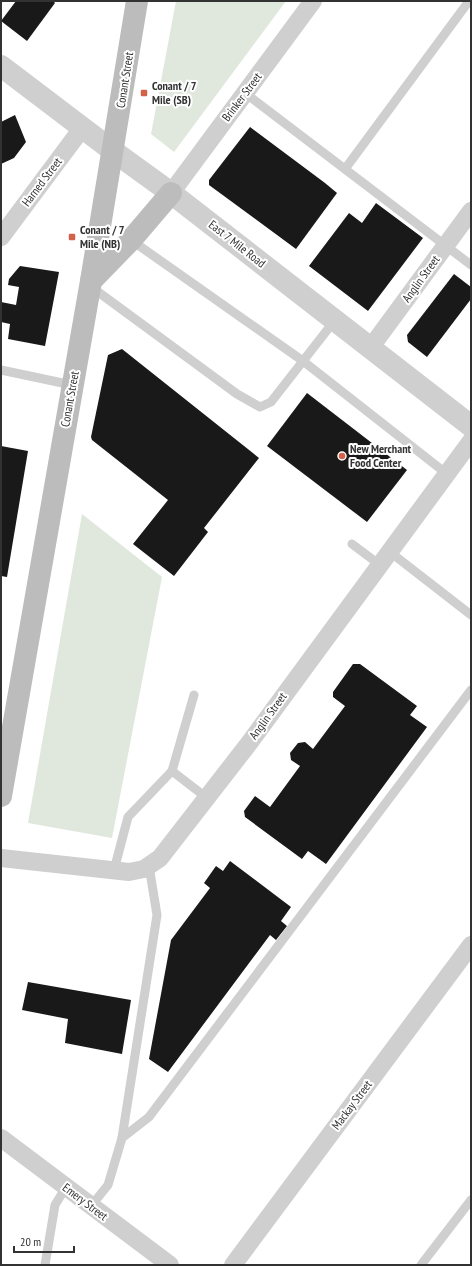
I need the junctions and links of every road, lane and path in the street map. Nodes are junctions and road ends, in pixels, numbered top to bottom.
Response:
1 (313, 1) edge
2 (469, 1) edge
3 (134, 6) edge
4 (1, 66) edge
5 (245, 93) junction
6 (83, 128) junction
7 (113, 151) junction
8 (345, 169) junction
9 (171, 193) junction
10 (471, 211) edge
11 (1, 237) edge
12 (132, 240) junction
13 (445, 246) junction
14 (471, 265) edge
15 (90, 284) junction
16 (335, 320) junction
17 (371, 347) junction
18 (303, 361) junction
19 (1, 370) edge
20 (72, 385) junction
21 (471, 426) edge
22 (471, 441) edge
23 (447, 474) junction
24 (352, 544) dead end
25 (385, 558) junction
26 (471, 615) edge
27 (471, 690) edge
28 (194, 695) dead end
29 (172, 771) junction
30 (1, 796) edge
31 (206, 798) junction
32 (1, 858) edge
33 (149, 866) junction
34 (114, 870) junction
35 (471, 945) edge
36 (1, 1138) edge
37 (122, 1138) junction
38 (66, 1188) junction
39 (471, 1200) edge
40 (91, 1206) junction
41 (45, 1265) edge
42 (170, 1265) edge
43 (233, 1265) edge
44 (421, 1265) edge

1 - 5 street, Brinker Street
2 - 8 lane
3 - 7 main road, Conant Street
4 - 6 street, East 7 Mile Road
5 - 8 lane
5 - 9 street, Brinker Street
6 - 7 street, East 7 Mile Road
6 - 11 street, Harned Street
7 - 9 street, East 7 Mile Road
7 - 15 main road, Conant Street
8 - 13 lane
9 - 12 main road
9 - 16 street, East 7 Mile Road
10 - 13 street, Anglin Street
12 - 15 main road
12 - 18 lane
13 - 14 lane
13 - 17 street, Anglin Street
15 - 18 lane
15 - 20 main road, Conant Street
16 - 17 street, East 7 Mile Road
16 - 18 lane
17 - 21 street, East 7 Mile Road
18 - 23 lane
19 - 20 lane
20 - 30 main road, Conant Street
22 - 23 street, Anglin Street
23 - 25 street, Anglin Street
24 - 25 lane
25 - 26 lane
25 - 31 street, Anglin Street
27 - 37 lane
28 - 29 lane
29 - 31 lane
29 - 34 lane
31 - 33 street, Anglin Street
32 - 34 street, Anglin Street
33 - 34 street, Anglin Street
33 - 37 lane
35 - 43 street, Mackay Street
36 - 38 street, Emery Street
37 - 40 lane
38 - 40 street, Emery Street
38 - 41 lane
39 - 44 lane
40 - 42 street, Emery Street

